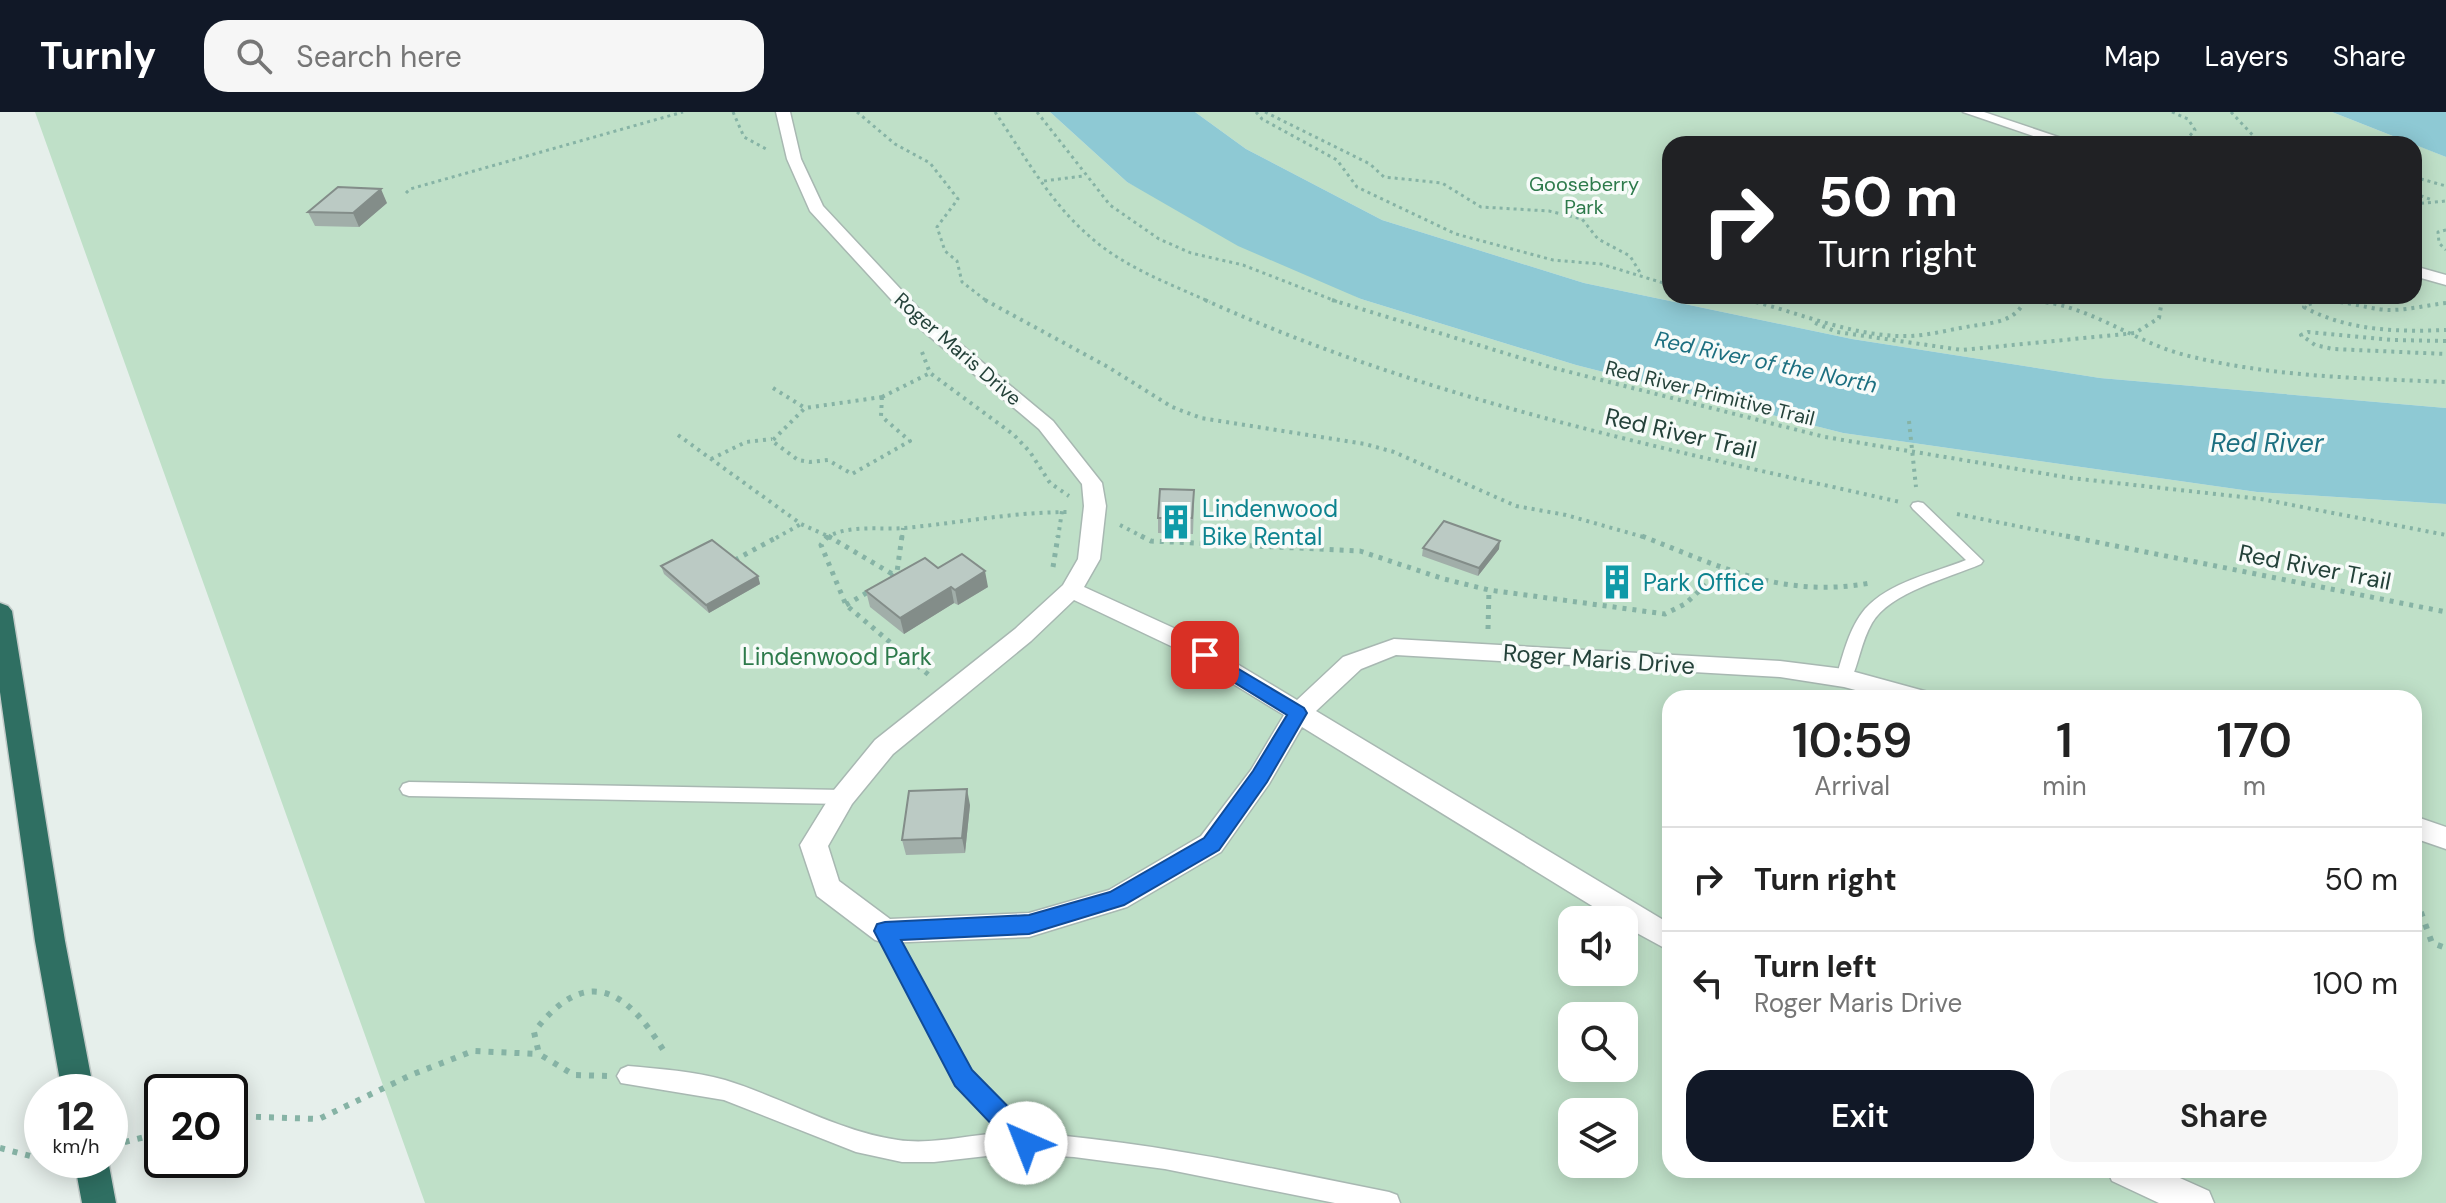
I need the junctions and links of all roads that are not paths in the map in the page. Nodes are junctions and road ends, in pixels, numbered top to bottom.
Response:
1 (783, 112) edge
2 (1970, 112) edge
3 (2046, 136) edge
4 (2422, 273) edge
5 (2446, 280) edge
6 (1918, 506) road end
7 (1061, 584) junction
8 (0, 611) edge
9 (1844, 678) junction
10 (1889, 690) edge
11 (1298, 713) junction
12 (409, 789) dead end
13 (843, 797) junction
14 (2422, 830) edge
15 (2446, 838) edge
16 (885, 931) junction
17 (1662, 934) edge
18 (75, 1074) edge
19 (628, 1076) road end
20 (1026, 1143) junction
21 (94, 1178) edge
22 (2142, 1178) edge
23 (99, 1203) edge
24 (1389, 1203) edge
25 (2197, 1203) edge

1 - 7 street, Roger Maris Drive
2 - 3 street
4 - 5 street
6 - 9 lane
7 - 11 street
7 - 13 street, Roger Maris Drive
8 - 18 highway
9 - 10 street, Roger Maris Drive
9 - 11 street, Roger Maris Drive
11 - 16 street, Roger Maris Drive
11 - 17 street
12 - 13 lane
13 - 16 street, Roger Maris Drive
14 - 15 street
16 - 20 lane
19 - 20 lane
20 - 24 lane
21 - 23 highway
22 - 25 street

